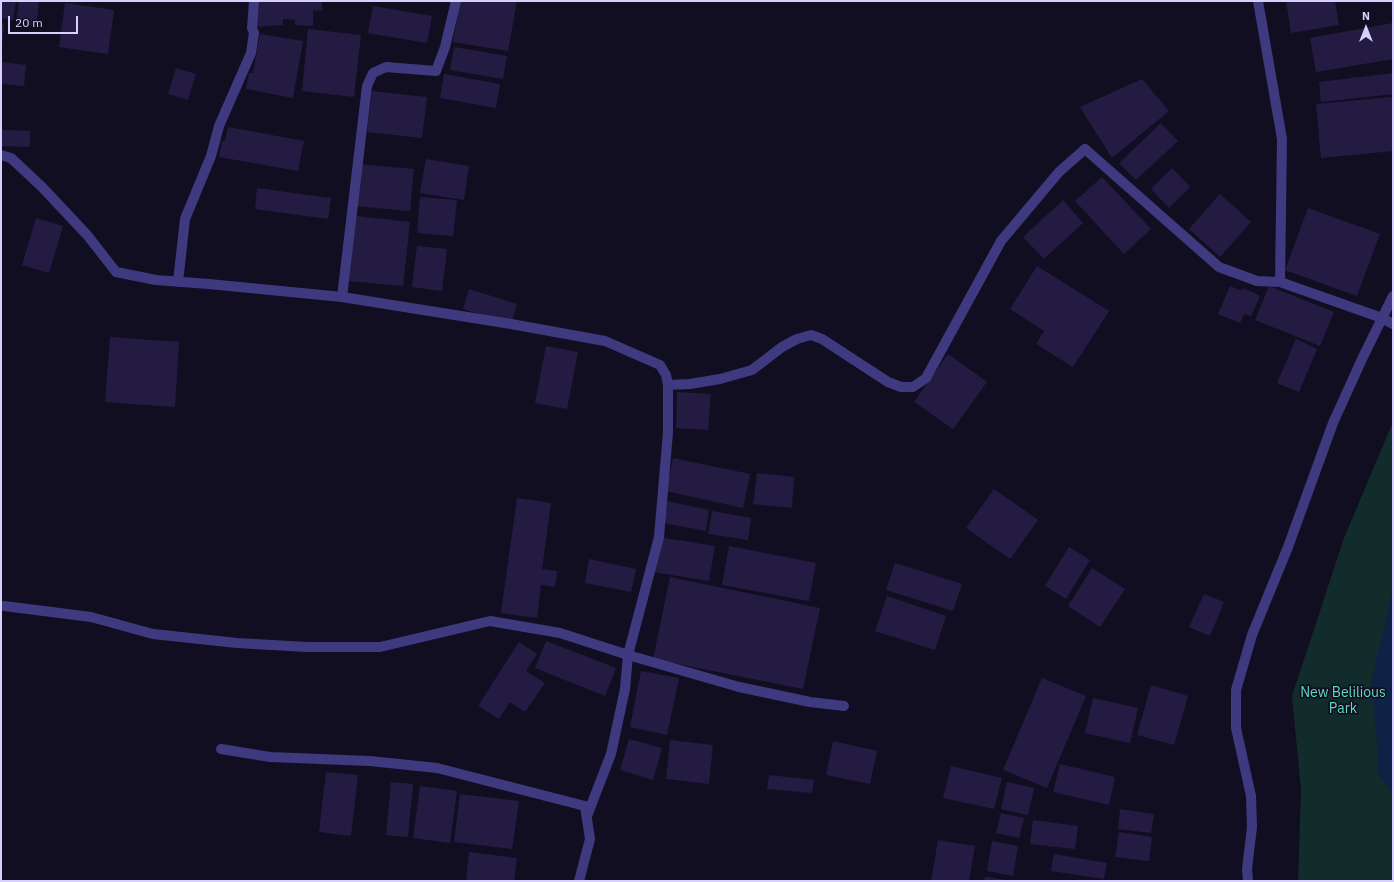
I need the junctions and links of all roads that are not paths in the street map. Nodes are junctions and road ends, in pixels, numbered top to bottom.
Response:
1 (254, 1) edge
2 (456, 1) edge
3 (1258, 1) edge
4 (1, 155) edge
5 (178, 282) junction
6 (1280, 282) junction
7 (1393, 296) edge
8 (342, 297) junction
9 (1382, 318) junction
10 (1393, 324) edge
11 (668, 386) junction
12 (4, 606) dead end
13 (628, 655) junction
14 (844, 706) dead end
15 (221, 749) dead end
16 (587, 816) junction
17 (579, 881) edge
18 (1248, 881) edge

1 - 5 street
2 - 8 street
3 - 6 street
4 - 5 street
5 - 8 street
6 - 9 street
6 - 11 street
7 - 9 street
8 - 11 street
9 - 10 street
9 - 18 street
11 - 13 street
12 - 13 street
13 - 14 street
13 - 16 street
15 - 16 street
16 - 17 street

